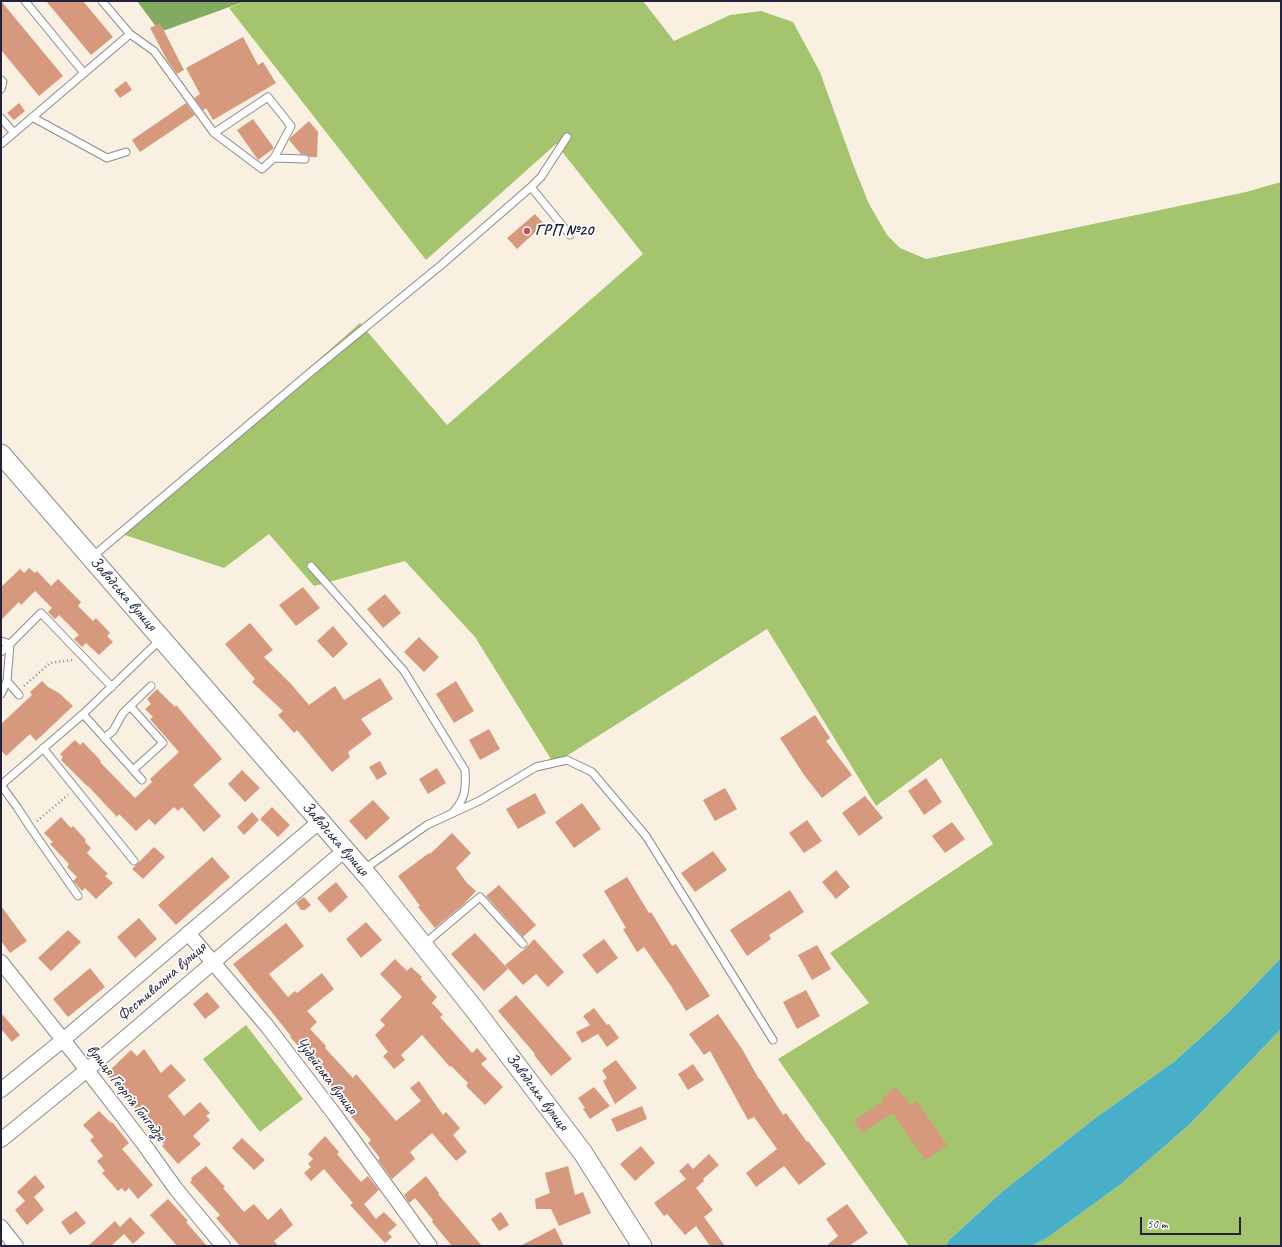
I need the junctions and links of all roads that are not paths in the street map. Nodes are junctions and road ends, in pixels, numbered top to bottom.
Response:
1 (25, 1) edge
2 (102, 1) edge
3 (130, 34) junction
4 (84, 73) junction
5 (1, 80) edge
6 (1, 89) edge
7 (32, 117) junction
8 (1, 118) edge
9 (14, 133) junction
10 (214, 133) junction
11 (567, 137) dead end
12 (1, 144) edge
13 (126, 152) dead end
14 (274, 158) junction
15 (305, 159) dead end
16 (531, 187) junction
17 (570, 234) dead end
18 (2, 458) edge
19 (91, 558) junction
20 (311, 566) dead end
21 (161, 638) junction
22 (1, 641) edge
23 (10, 644) junction
24 (1, 652) edge
25 (7, 681) junction
26 (112, 686) junction
27 (151, 686) dead end
28 (1, 694) edge
29 (18, 694) road end
30 (130, 706) junction
31 (83, 714) junction
32 (104, 738) junction
33 (43, 748) junction
34 (133, 770) junction
35 (142, 780) dead end
36 (1, 785) edge
37 (447, 816) junction
38 (319, 822) junction
39 (345, 850) junction
40 (134, 861) dead end
41 (363, 870) junction
42 (78, 896) dead end
43 (188, 933) junction
44 (523, 944) dead end
45 (423, 945) junction
46 (212, 961) junction
47 (1, 962) edge
48 (63, 1040) junction
49 (773, 1040) dead end
50 (87, 1070) junction
51 (1, 1090) edge
52 (1, 1140) edge
53 (1, 1227) edge
54 (639, 1245) edge
55 (16, 1246) edge
56 (223, 1246) edge
57 (430, 1246) edge

1 - 4 lane
2 - 3 lane
3 - 4 lane
3 - 10 lane
4 - 7 lane
5 - 6 lane
7 - 9 lane
7 - 13 lane
8 - 9 lane
9 - 12 lane
10 - 14 lane
10 - 14 lane
11 - 16 lane
14 - 15 lane
16 - 17 lane
16 - 19 lane
18 - 19 main road, Заводська вулиця
19 - 21 main road, Заводська вулиця
20 - 37 lane
21 - 26 lane
21 - 38 main road, Заводська вулиця
22 - 23 lane
23 - 24 lane
23 - 25 lane
23 - 26 lane
25 - 28 lane
25 - 29 lane
26 - 31 lane
27 - 30 lane
30 - 32 lane
30 - 34 lane
31 - 32 lane
31 - 33 lane
32 - 34 lane
33 - 36 lane
33 - 40 lane
34 - 35 lane
36 - 42 lane
37 - 41 lane
37 - 49 lane
38 - 39 main road, Заводська вулиця
38 - 43 street, Фестивальна вулиця
39 - 41 main road, Заводська вулиця
39 - 46 street, Фестивальна вулиця
41 - 45 main road, Заводська вулиця
43 - 46 street, Чудейська вулиця
43 - 48 street, Фестивальна вулиця
44 - 45 lane
45 - 54 main road, Заводська вулиця
46 - 50 street, Фестивальна вулиця
46 - 57 street, Чудейська вулиця
47 - 48 street, вулиця Георгія Гонгадзе
48 - 50 street, вулиця Георгія Гонгадзе
48 - 51 street, Фестивальна вулиця
50 - 52 street, Фестивальна вулиця
50 - 56 street, вулиця Георгія Гонгадзе
53 - 55 street

